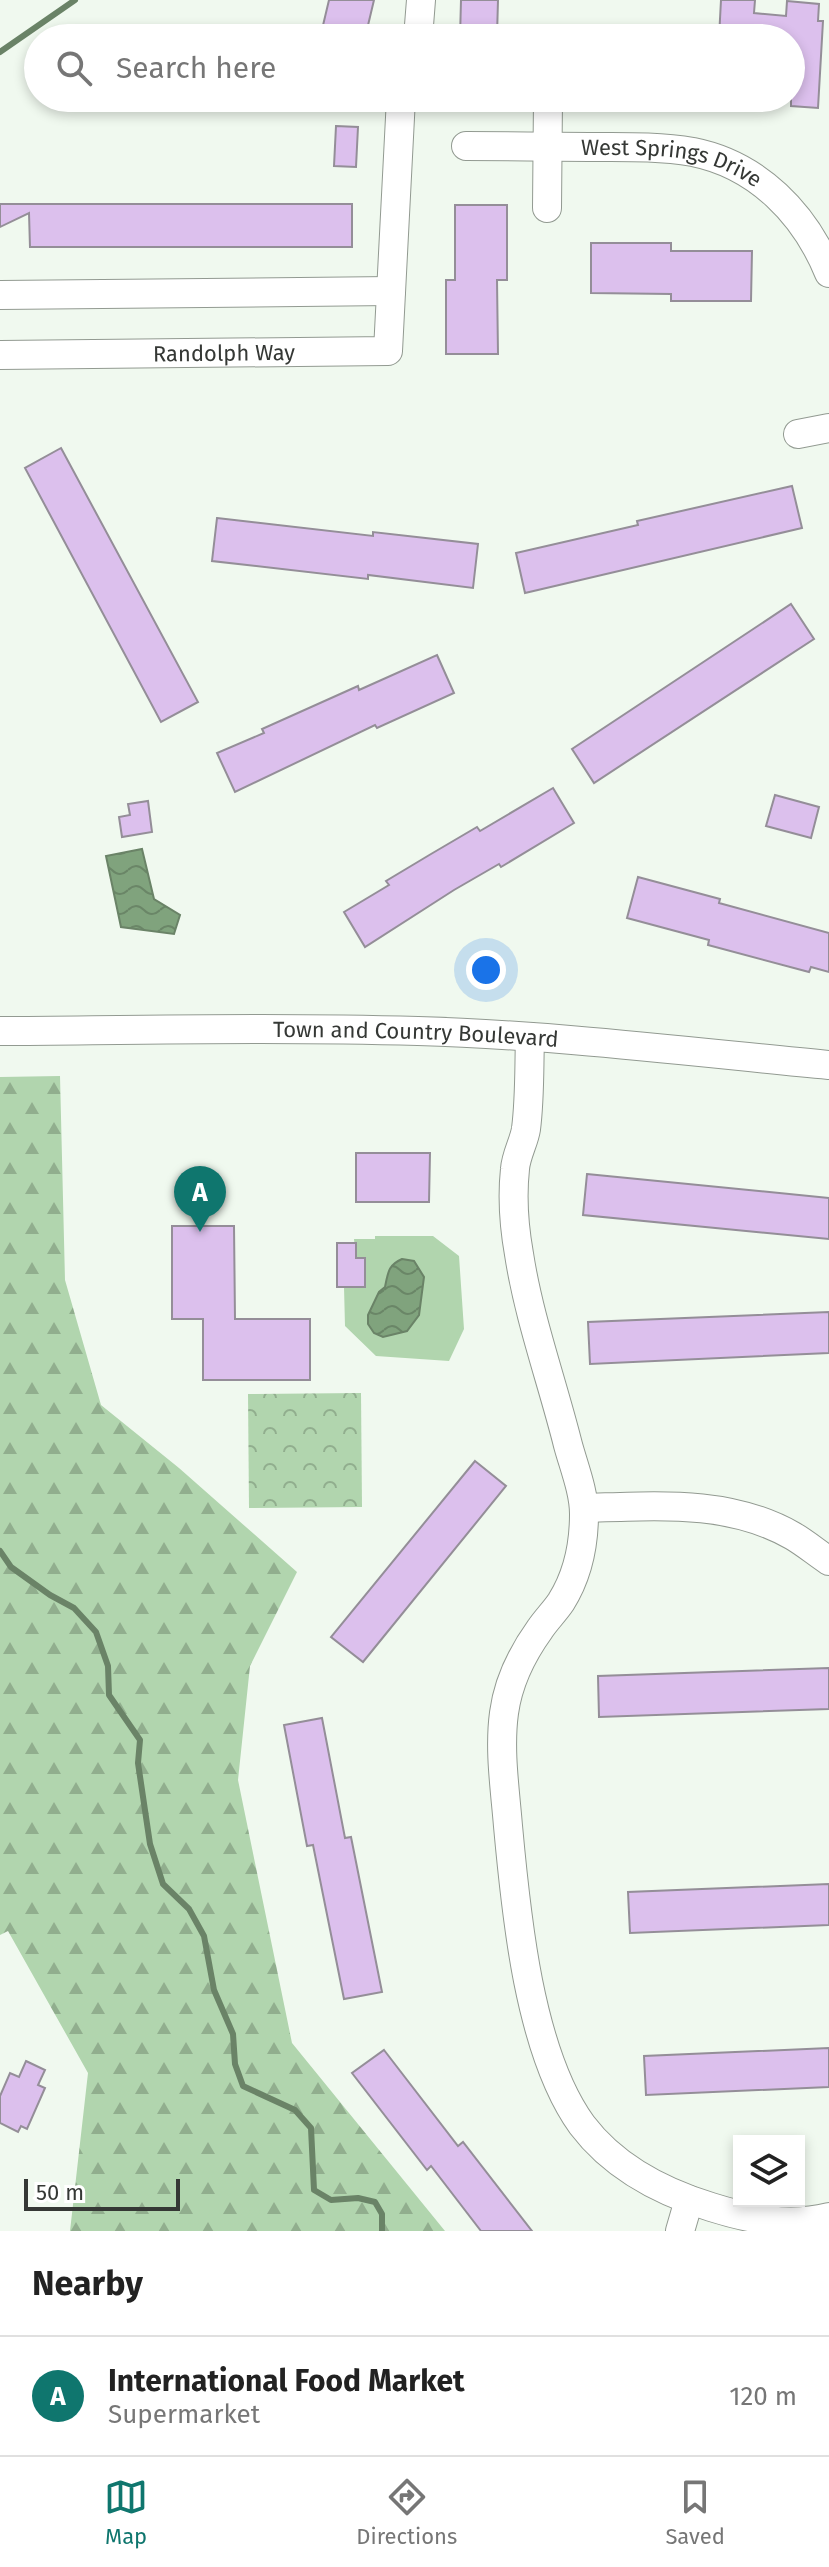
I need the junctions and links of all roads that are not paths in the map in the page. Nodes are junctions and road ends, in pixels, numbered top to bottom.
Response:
1 (421, 0) edge
2 (419, 24) edge
3 (400, 112) edge
4 (548, 112) edge
5 (466, 146) dead end
6 (548, 147) junction
7 (547, 208) dead end
8 (829, 273) edge
9 (391, 291) junction
10 (0, 295) edge
11 (0, 355) edge
12 (829, 428) edge
13 (798, 434) dead end
14 (0, 1031) edge
15 (530, 1037) junction
16 (829, 1065) edge
17 (584, 1508) junction
18 (829, 1561) edge
19 (689, 2200) junction
20 (829, 2217) edge
21 (680, 2231) edge

1 - 2 street
3 - 9 street, Randolph Way
4 - 6 street
5 - 6 street, West Springs Drive
6 - 7 street
6 - 8 street, West Springs Drive
9 - 10 street
9 - 11 street, Randolph Way
12 - 13 street
14 - 15 street, Town and Country Boulevard
15 - 16 street, Town and Country Boulevard
15 - 17 street
17 - 18 street
17 - 19 street
19 - 20 street
19 - 21 street

